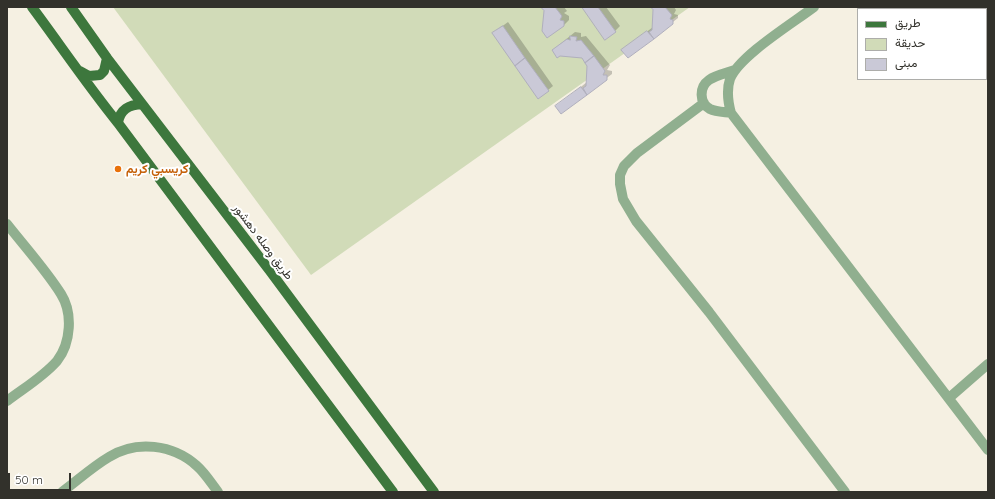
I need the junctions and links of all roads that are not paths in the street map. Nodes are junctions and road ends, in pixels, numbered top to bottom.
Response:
1 (32, 7) edge
2 (71, 7) edge
3 (814, 7) edge
4 (107, 58) junction
5 (735, 70) junction
6 (80, 71) junction
7 (704, 103) junction
8 (142, 104) junction
9 (731, 113) junction
10 (118, 124) junction
11 (7, 224) edge
12 (988, 364) edge
13 (949, 398) junction
14 (7, 401) edge
15 (988, 450) edge
16 (62, 492) edge
17 (218, 492) edge
18 (393, 492) edge
19 (434, 492) edge
20 (845, 492) edge

1 - 6 main road
2 - 4 main road, طريق وصله دهشور
3 - 5 street
4 - 6 main road
4 - 8 main road, طريق وصله دهشور
5 - 7 street
5 - 9 street
6 - 10 main road
7 - 9 street
7 - 20 street
8 - 10 main road
8 - 19 main road, طريق وصله دهشور
9 - 13 street
10 - 18 main road
11 - 14 street
12 - 13 street
13 - 15 street
16 - 17 street

